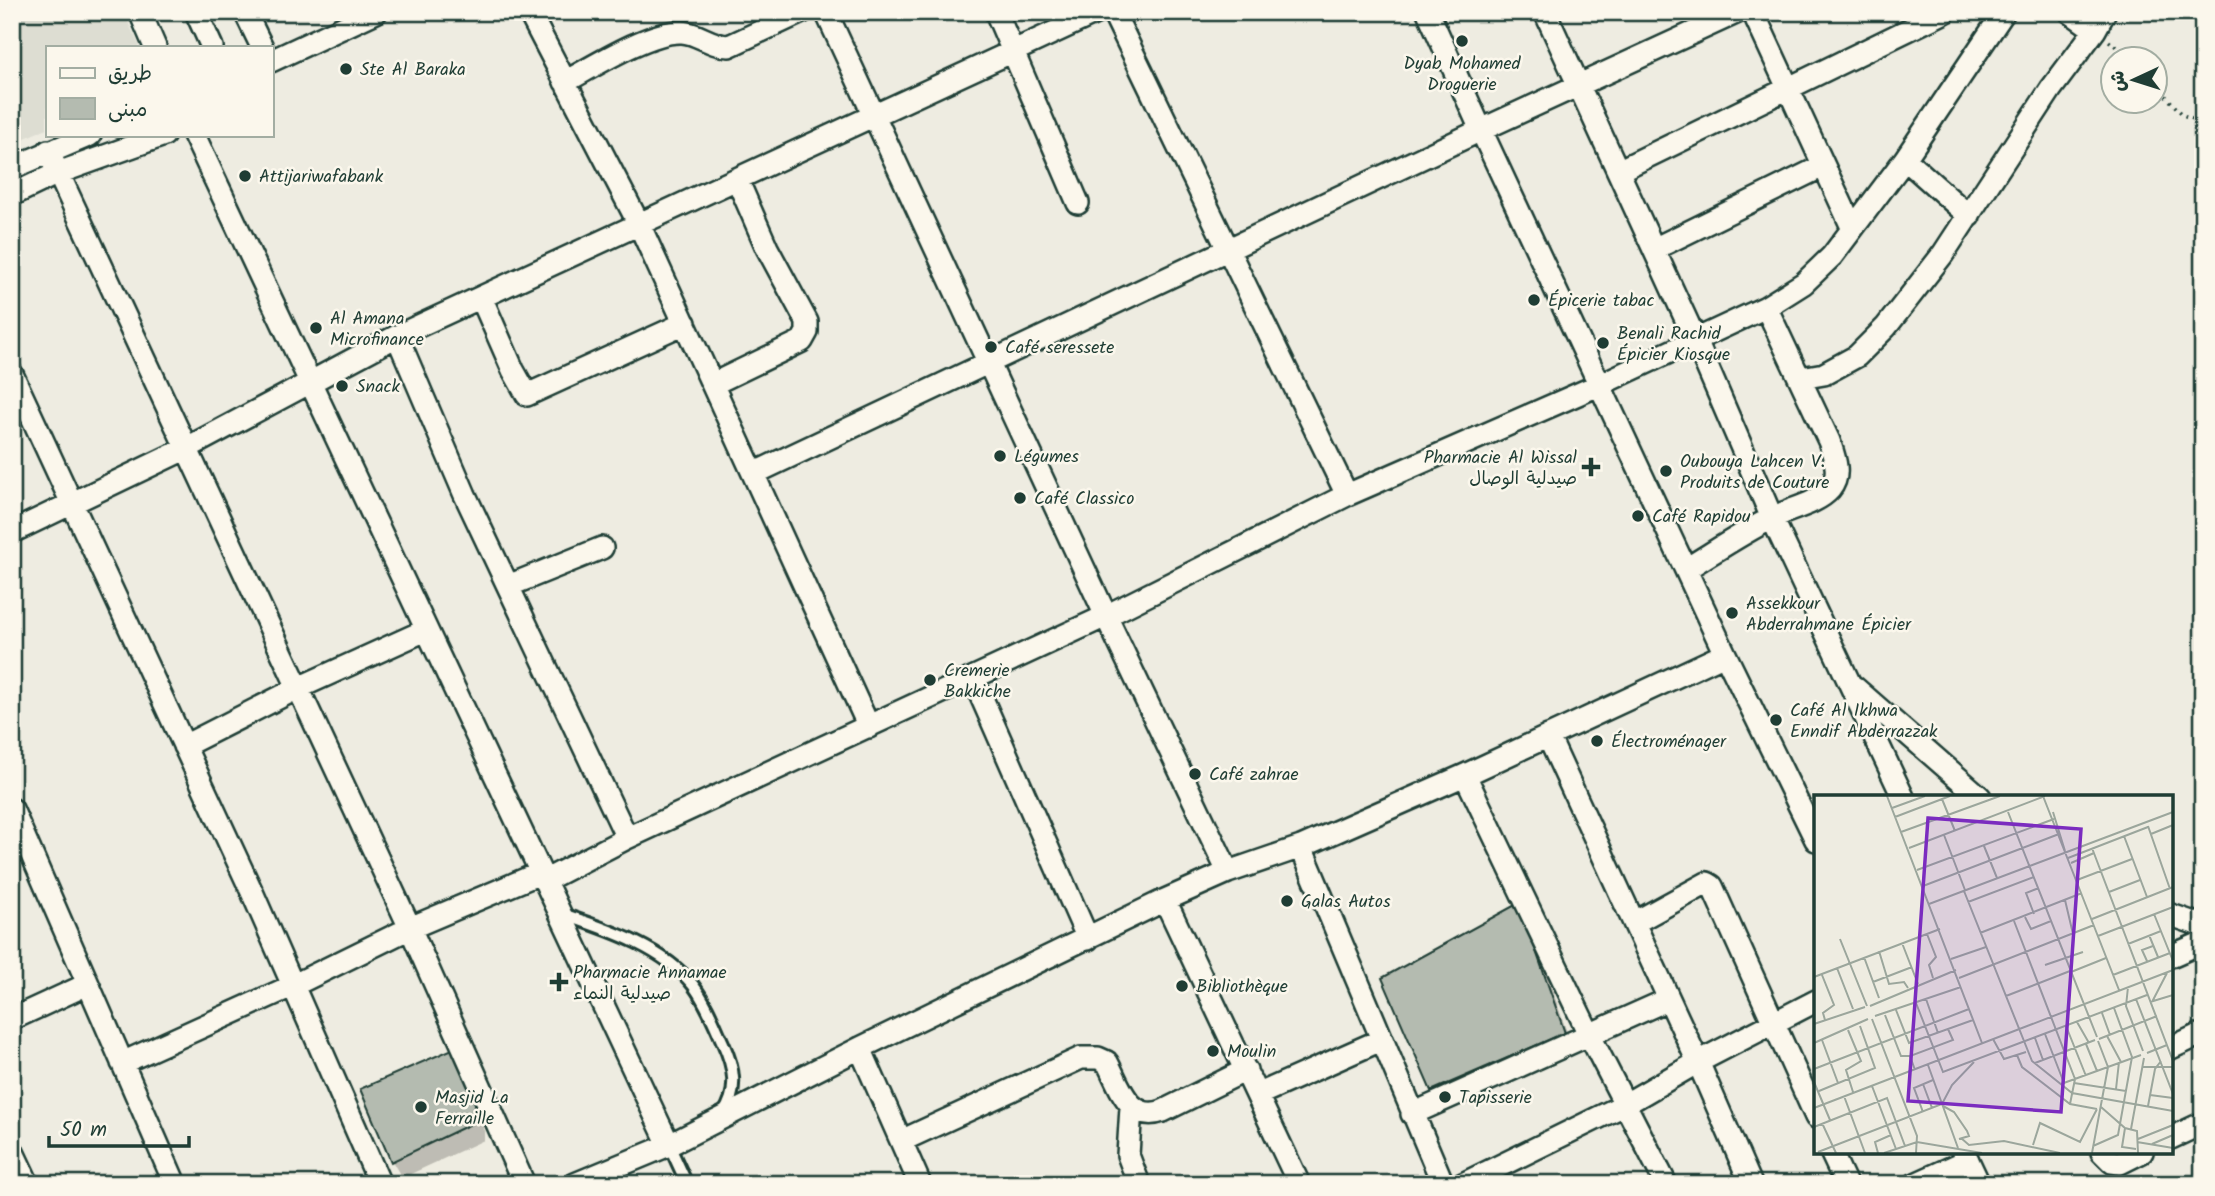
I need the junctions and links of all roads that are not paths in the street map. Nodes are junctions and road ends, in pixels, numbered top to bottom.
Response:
1 (140, 12) edge
2 (196, 12) edge
3 (245, 12) edge
4 (376, 12) edge
5 (530, 12) edge
6 (802, 12) edge
7 (826, 12) edge
8 (996, 12) edge
9 (1098, 12) edge
10 (1113, 12) edge
11 (1428, 12) edge
12 (1545, 12) edge
13 (1738, 12) edge
14 (1753, 12) edge
15 (1945, 12) edge
16 (2070, 12) edge
17 (2002, 14) edge
18 (2100, 21) edge
19 (155, 46) edge
20 (212, 46) edge
21 (262, 46) edge
22 (1013, 51) junction
23 (273, 60) edge
24 (565, 82) junction
25 (1579, 87) junction
26 (1789, 90) junction
27 (875, 116) junction
28 (1481, 130) junction
29 (87, 136) edge
30 (161, 136) edge
31 (194, 136) edge
32 (48, 151) junction
33 (1905, 159) junction
34 (1823, 166) junction
35 (12, 168) edge
36 (1618, 171) junction
37 (58, 173) junction
38 (737, 180) junction
39 (12, 195) edge
40 (1078, 203) dead end
41 (1969, 216) junction
42 (639, 224) junction
43 (1852, 227) junction
44 (1654, 249) junction
45 (1229, 251) junction
46 (481, 297) junction
47 (1766, 307) junction
48 (685, 323) junction
49 (397, 336) junction
50 (1696, 341) junction
51 (988, 362) junction
52 (12, 374) edge
53 (1801, 378) junction
54 (311, 384) junction
55 (713, 384) junction
56 (1601, 384) junction
57 (187, 448) junction
58 (755, 473) junction
59 (1347, 495) junction
60 (72, 504) junction
61 (1772, 518) junction
62 (12, 532) edge
63 (602, 548) dead end
64 (1686, 569) junction
65 (508, 586) junction
66 (1106, 616) junction
67 (426, 630) junction
68 (1726, 654) junction
69 (973, 678) junction
70 (1847, 681) junction
71 (298, 688) junction
72 (869, 727) junction
73 (1548, 736) junction
74 (184, 747) junction
75 (1465, 775) junction
76 (1902, 795) edge
77 (1978, 795) edge
78 (12, 809) edge
79 (1814, 836) edge
80 (627, 838) junction
81 (1301, 847) junction
82 (1228, 872) junction
83 (542, 877) junction
84 (1165, 900) junction
85 (560, 914) junction
86 (2173, 916) edge
87 (1634, 923) junction
88 (2203, 926) edge
89 (410, 928) junction
90 (1088, 939) junction
91 (2203, 942) edge
92 (2173, 955) edge
93 (88, 984) junction
94 (292, 986) junction
95 (1669, 999) junction
96 (1814, 1002) edge
97 (12, 1019) edge
98 (1775, 1022) junction
99 (2203, 1033) edge
100 (1589, 1034) junction
101 (1381, 1040) junction
102 (2173, 1047) edge
103 (860, 1048) junction
104 (1698, 1062) junction
105 (122, 1063) junction
106 (1245, 1070) junction
107 (1257, 1096) junction
108 (1624, 1105) junction
109 (1131, 1107) junction
110 (1814, 1112) edge
111 (1412, 1114) junction
112 (720, 1119) junction
113 (2203, 1123) edge
114 (2173, 1137) edge
115 (901, 1141) junction
116 (669, 1145) junction
117 (12, 1150) edge
118 (1832, 1154) edge
119 (2104, 1154) edge
120 (2138, 1154) edge
121 (1966, 1156) edge
122 (28, 1184) edge
123 (175, 1184) edge
124 (380, 1184) edge
125 (524, 1184) edge
126 (575, 1184) edge
127 (687, 1184) edge
128 (920, 1184) edge
129 (1139, 1184) edge
130 (1299, 1184) edge
131 (1443, 1184) edge
132 (1463, 1184) edge
133 (1666, 1184) edge
134 (1751, 1184) edge
135 (1846, 1184) edge
136 (1915, 1184) edge
137 (1979, 1184) edge

1 - 19 street
2 - 20 street
3 - 21 street
4 - 23 street
5 - 24 street
6 - 24 street
7 - 27 street
8 - 22 street
9 - 22 street
10 - 45 street
11 - 28 street
12 - 25 street
13 - 25 street
14 - 26 street
15 - 26 street
16 - 18 street
17 - 33 street
18 - 41 street
22 - 27 street
22 - 40 street
24 - 42 street
25 - 28 street
25 - 36 street
26 - 34 street
26 - 36 street
27 - 38 street
27 - 51 street
28 - 45 street
28 - 56 street
29 - 32 street
30 - 37 street
31 - 54 street
32 - 35 street
32 - 37 street
33 - 41 street
33 - 43 street
34 - 43 street
34 - 44 street
36 - 44 street
37 - 39 street
37 - 57 street
38 - 42 street
38 - 55 street
41 - 53 street
42 - 46 street
42 - 48 street
43 - 47 street
44 - 50 street
45 - 51 street
45 - 59 street
46 - 48 street
46 - 49 street
47 - 50 street
47 - 53 street
48 - 55 street
49 - 54 street
49 - 65 street
50 - 56 street
50 - 61 street
51 - 58 street
51 - 66 street
52 - 60 street
53 - 61 street
54 - 57 street
54 - 67 street
55 - 58 street
56 - 59 street
56 - 64 street
57 - 60 street
57 - 71 street
58 - 72 street
59 - 66 street
60 - 62 street
60 - 74 street
61 - 64 street
61 - 70 street
63 - 65 street
64 - 68 street
65 - 80 street
66 - 69 street
66 - 82 street
67 - 71 street
67 - 83 street
68 - 73 street
68 - 79 street
69 - 72 street
69 - 90 street
70 - 76 street
70 - 77 street
71 - 74 street
71 - 89 street
72 - 80 street
73 - 75 street
73 - 87 street
74 - 94 street
75 - 81 street
75 - 100 street
78 - 93 street
80 - 83 street
81 - 82 street
81 - 101 street
82 - 84 street
83 - 85 street
83 - 89 street
84 - 90 street
84 - 106 street
85 - 112 lane
85 - 116 street
86 - 88 street
87 - 95 street
87 - 98 street
89 - 94 street
89 - 125 street
90 - 103 street
91 - 92 street
93 - 97 street
93 - 105 street
94 - 105 street
94 - 124 street
95 - 100 street
95 - 104 street
96 - 98 street
98 - 104 street
98 - 110 street
99 - 102 street
100 - 108 street
100 - 111 street
101 - 107 street
101 - 111 street
103 - 112 street
103 - 115 street
104 - 108 street
104 - 134 street
105 - 123 street
106 - 107 street
106 - 109 street
107 - 130 street
108 - 132 street
108 - 133 street
109 - 115 street
109 - 129 street
111 - 131 street
112 - 116 street
113 - 114 street
115 - 128 street
116 - 126 street
116 - 127 lane
117 - 122 street
118 - 135 street
119 - 120 street
121 - 136 street
121 - 137 street

